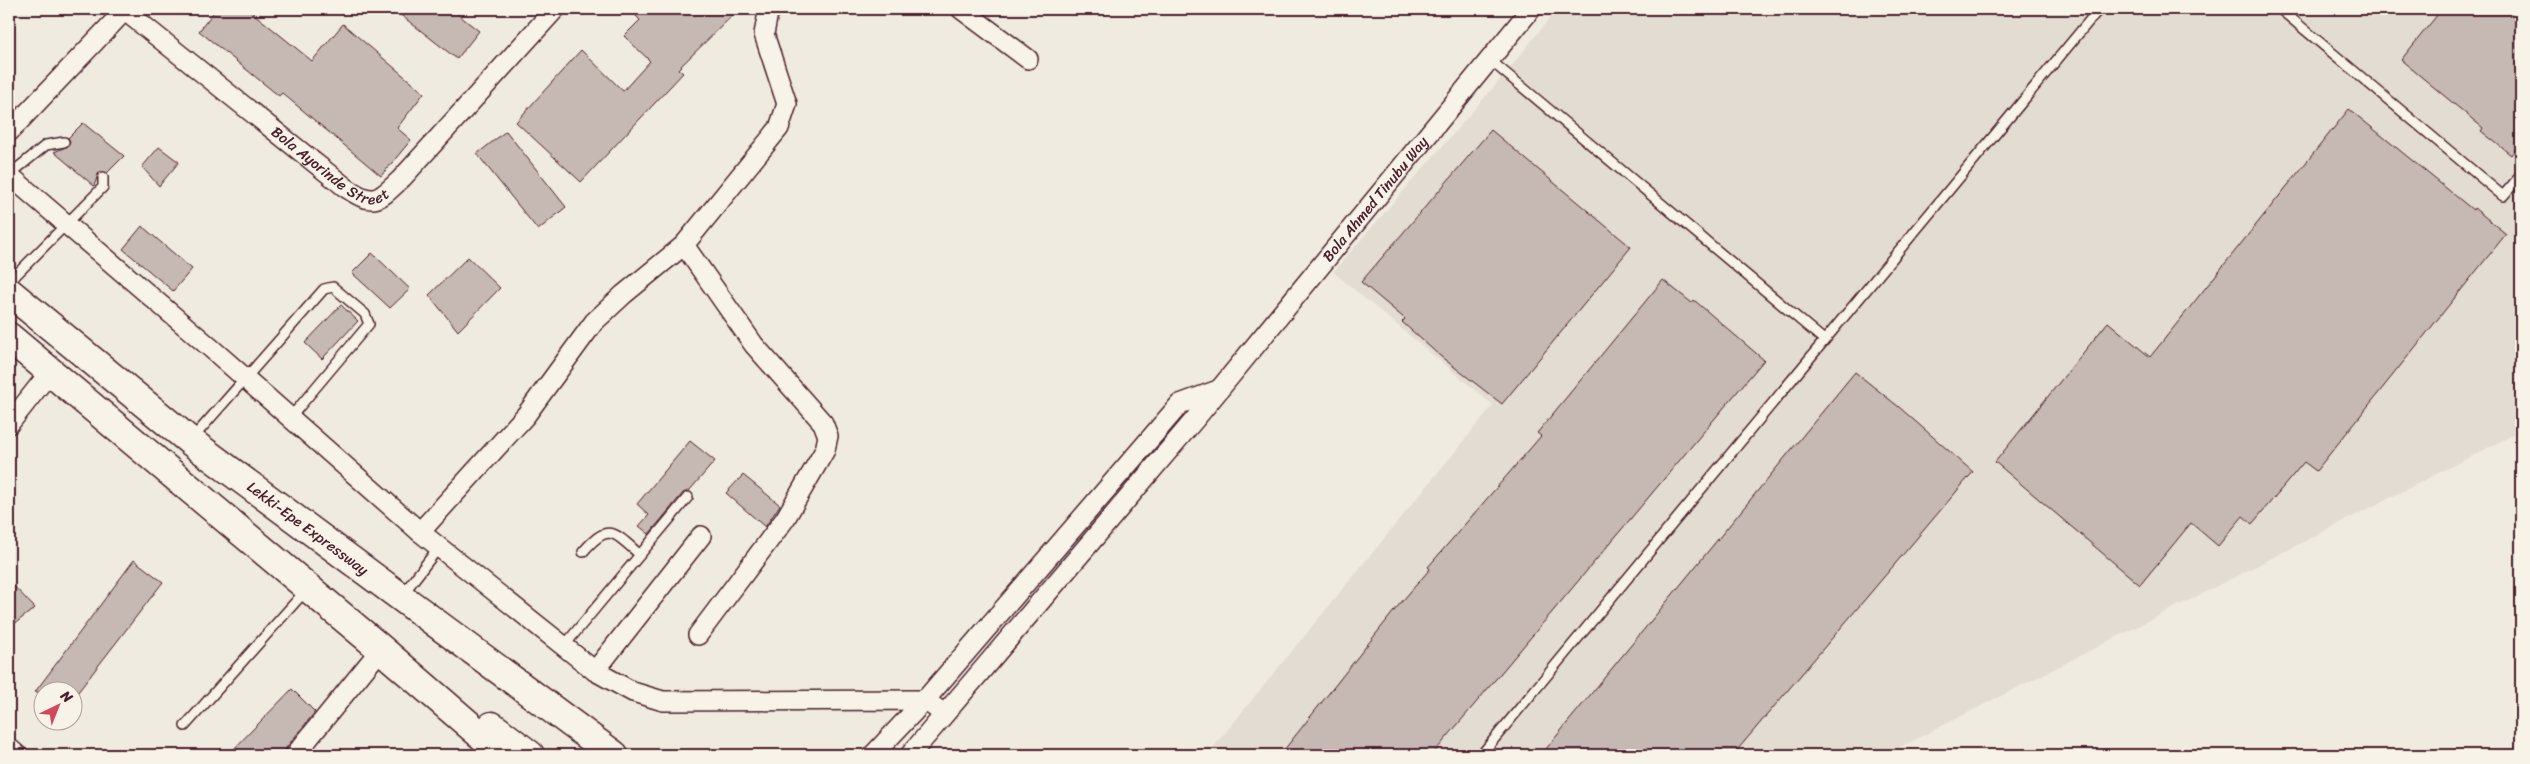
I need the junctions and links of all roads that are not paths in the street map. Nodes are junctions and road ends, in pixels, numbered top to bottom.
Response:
1 (555, 9) edge
2 (772, 9) edge
3 (960, 9) edge
4 (1531, 9) edge
5 (2099, 9) edge
6 (2280, 9) edge
7 (125, 10) edge
8 (1028, 59) dead end
9 (1490, 60) junction
10 (9, 132) edge
11 (64, 142) dead end
12 (2521, 174) edge
13 (9, 176) edge
14 (103, 177) dead end
15 (66, 223) junction
16 (684, 245) junction
17 (9, 282) edge
18 (9, 292) edge
19 (9, 337) edge
20 (1824, 340) junction
21 (50, 372) junction
22 (244, 377) junction
23 (1219, 390) junction
24 (290, 418) junction
25 (9, 424) edge
26 (190, 441) junction
27 (688, 497) dead end
28 (420, 532) junction
29 (701, 536) dead end
30 (439, 546) junction
31 (583, 552) dead end
32 (639, 554) junction
33 (309, 587) junction
34 (400, 598) junction
35 (698, 636) dead end
36 (564, 646) junction
37 (381, 648) junction
38 (595, 671) junction
39 (438, 698) junction
40 (925, 700) junction
41 (944, 714) junction
42 (185, 726) dead end
43 (9, 748) edge
44 (17, 755) edge
45 (296, 755) edge
46 (504, 755) edge
47 (530, 755) edge
48 (614, 755) edge
49 (873, 755) edge
50 (910, 755) edge
51 (1481, 755) edge

1 - 7 street, Bola Ayorinde Street
2 - 16 street
3 - 8 street
4 - 9 street, Bola Ahmed Tinubu Way
5 - 20 lane
6 - 12 lane
7 - 10 street
9 - 20 lane
9 - 23 street, Bola Ahmed Tinubu Way
11 - 13 lane
13 - 15 street
14 - 15 lane
15 - 17 lane
15 - 22 street
16 - 28 street
16 - 35 street
18 - 26 highway, Lekki-Epe Expressway
19 - 21 highway
20 - 51 lane
21 - 25 street
21 - 33 highway
22 - 24 street
22 - 24 lane
22 - 26 lane
23 - 40 street
23 - 41 street, Bola Ahmed Tinubu Way
24 - 28 street
26 - 34 highway, Lekki-Epe Expressway
27 - 32 lane
28 - 30 street
29 - 38 street
30 - 34 lane
30 - 36 street
31 - 32 lane
32 - 36 lane
33 - 37 highway
33 - 42 lane
34 - 48 highway, Lekki-Epe Expressway
36 - 38 street
37 - 39 highway
37 - 45 street
38 - 40 street
39 - 46 highway
39 - 47 highway
40 - 41 street
40 - 49 street
41 - 50 street, Bola Ahmed Tinubu Way
43 - 44 street

